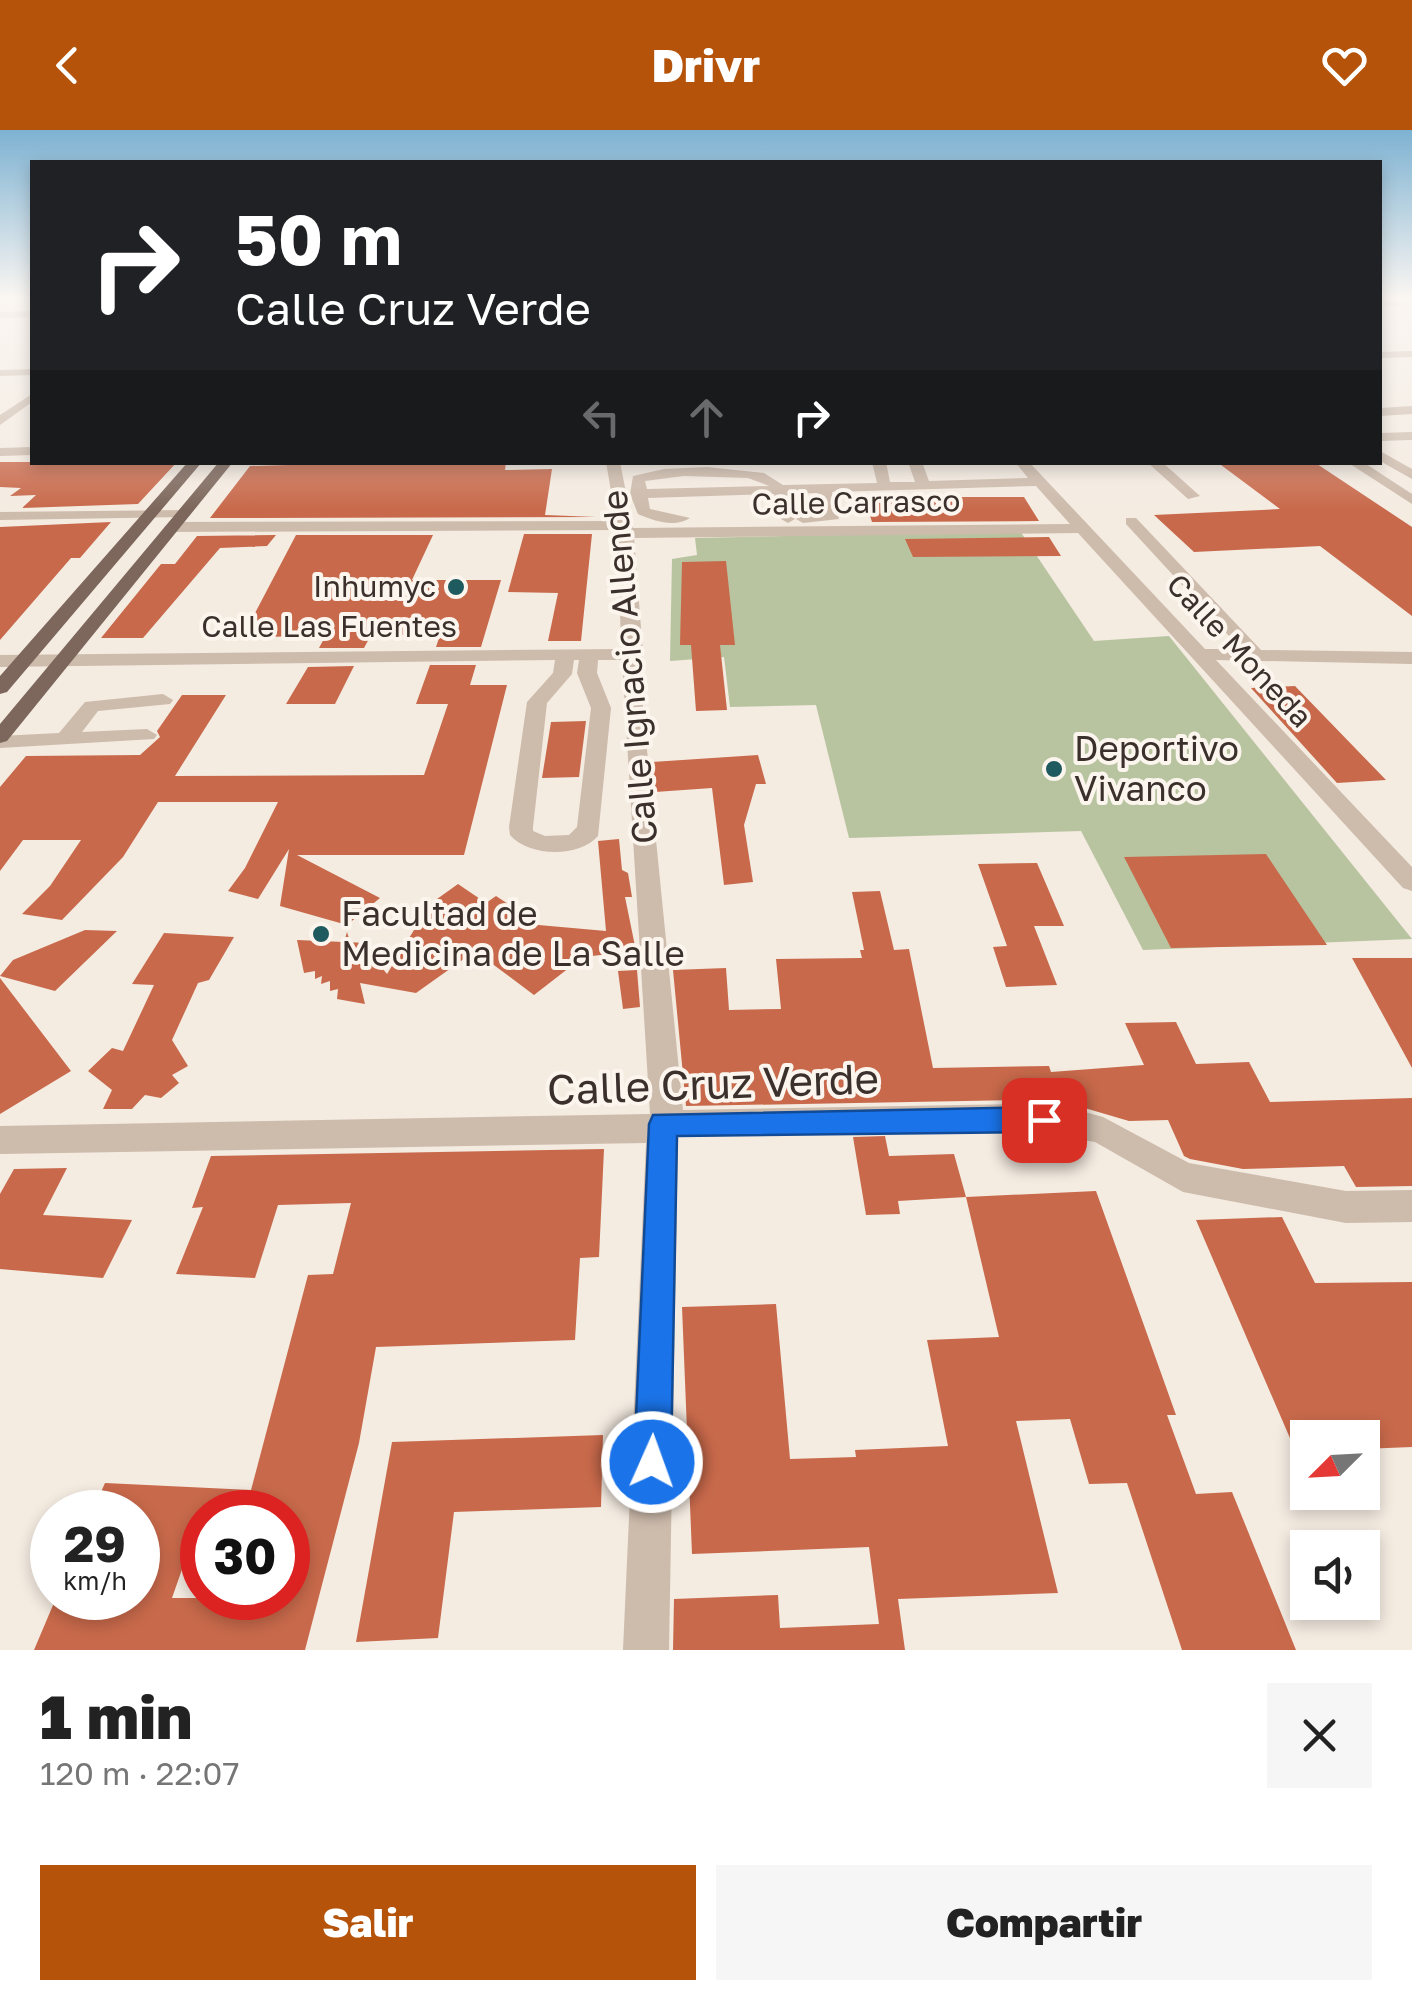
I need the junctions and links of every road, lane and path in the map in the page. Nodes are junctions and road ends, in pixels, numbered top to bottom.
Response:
1 (30, 372) edge
2 (0, 373) edge
3 (30, 398) edge
4 (1412, 410) edge
5 (1382, 412) edge
6 (0, 421) edge
7 (1412, 436) edge
8 (1382, 440) edge
9 (1382, 441) edge
10 (30, 451) edge
11 (0, 452) edge
12 (1406, 454) edge
13 (1382, 456) edge
14 (193, 465) edge
15 (224, 465) edge
16 (614, 465) edge
17 (879, 465) edge
18 (916, 465) edge
19 (1024, 465) edge
20 (1157, 465) edge
21 (1358, 465) edge
22 (1412, 475) edge
23 (1044, 486) junction
24 (924, 488) junction
25 (823, 489) junction
26 (885, 489) junction
27 (780, 490) junction
28 (1193, 496) dead end
29 (1412, 500) edge
30 (150, 514) junction
31 (0, 516) edge
32 (788, 519) junction
33 (178, 520) junction
34 (1130, 521) dead end
35 (1086, 528) junction
36 (626, 529) junction
37 (1197, 592) junction
38 (1146, 594) junction
39 (634, 654) junction
40 (1200, 654) junction
41 (565, 655) junction
42 (589, 655) junction
43 (1258, 657) junction
44 (66, 658) junction
45 (1412, 658) edge
46 (25, 659) junction
47 (0, 661) edge
48 (0, 688) edge
49 (163, 700) dead end
50 (148, 735) dead end
51 (65, 739) junction
52 (0, 740) edge
53 (1412, 882) edge
54 (663, 1124) junction
55 (0, 1140) edge
56 (1412, 1206) edge
57 (646, 1650) edge

1 - 2 street
3 - 6 street
4 - 5 street
7 - 8 street
9 - 12 street
10 - 11 street
13 - 22 street
14 - 30 main road
15 - 33 main road
16 - 36 street, Calle Ignacio Allende
17 - 26 street
18 - 24 street
19 - 23 street, Calle Moneda
20 - 28 street
21 - 29 street
23 - 24 street
23 - 35 street, Calle Moneda
24 - 26 street
25 - 26 street
25 - 27 street
25 - 32 street
27 - 32 street
27 - 32 street
30 - 31 street, Calle Carrasco
30 - 33 street, Calle Carrasco
30 - 46 main road
33 - 36 street, Calle Carrasco
33 - 44 main road
34 - 37 street
35 - 36 street, Calle Carrasco
35 - 38 street, Calle Moneda
36 - 39 street, Calle Ignacio Allende
37 - 38 street
37 - 43 street
38 - 40 street, Calle Moneda
39 - 42 street, Calle Las Fuentes
39 - 54 street, Calle Ignacio Allende
40 - 43 street
40 - 53 street, Calle Moneda
41 - 42 street, Calle Las Fuentes
41 - 42 street
41 - 44 street, Calle Las Fuentes
43 - 45 street
44 - 46 street, Calle Las Fuentes
44 - 52 main road
46 - 47 street, Calle Las Fuentes
46 - 48 main road
49 - 51 street
50 - 51 street
51 - 52 street
54 - 55 street, Calle Cruz Verde
54 - 56 street, Calle Cruz Verde
54 - 57 street, Calle Ignacio Allende

